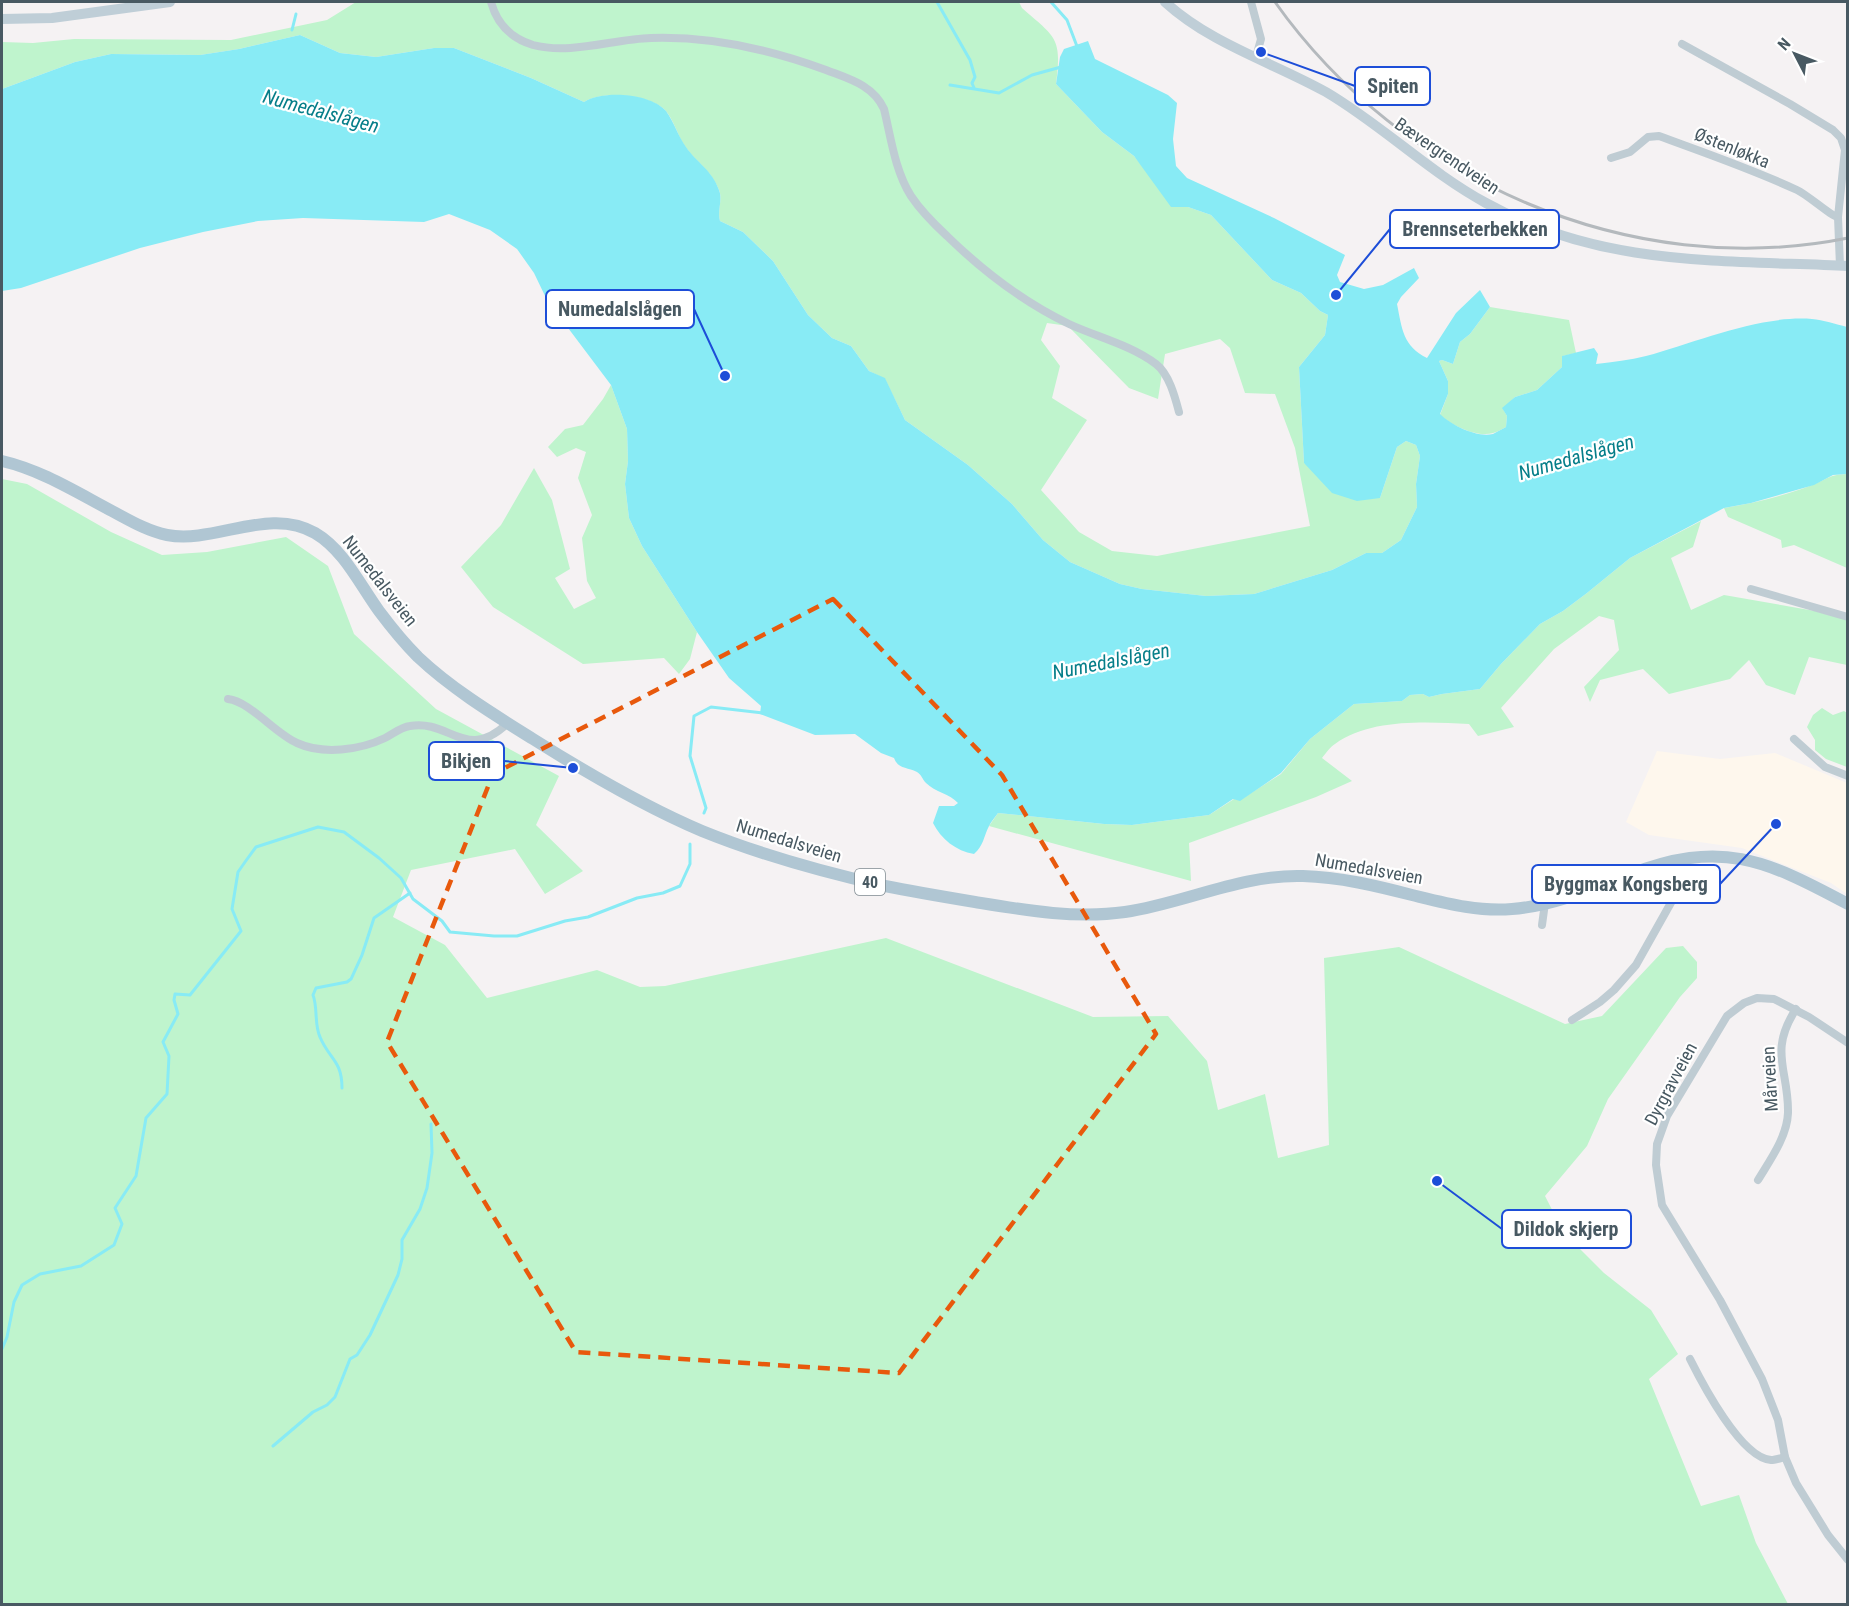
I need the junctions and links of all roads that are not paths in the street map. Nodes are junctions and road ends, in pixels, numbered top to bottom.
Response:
1 (170, 2) edge
2 (491, 2) edge
3 (1165, 2) edge
4 (1251, 2) edge
5 (2, 19) edge
6 (1682, 44) dead end
7 (1256, 57) junction
8 (1611, 158) dead end
9 (1838, 217) junction
10 (1844, 266) edge
11 (1179, 412) dead end
12 (2, 461) edge
13 (1751, 590) dead end
14 (1848, 617) edge
15 (228, 699) dead end
16 (508, 723) junction
17 (1794, 739) dead end
18 (1848, 776) edge
19 (1664, 876) dead end
20 (1545, 903) junction
21 (1847, 904) edge
22 (1542, 925) dead end
23 (1796, 1009) junction
24 (1572, 1020) dead end
25 (1848, 1043) edge
26 (1758, 1180) dead end
27 (1690, 1359) dead end
28 (1785, 1457) junction
29 (1848, 1560) edge

1 - 5 main road
2 - 11 street
3 - 7 main road, Bævergrendveien
4 - 7 street
6 - 9 street
7 - 10 main road, Bævergrendveien
8 - 9 street, Østenløkka
9 - 10 street
12 - 16 main road, Numedalsveien / 40
13 - 14 street
15 - 16 street
16 - 20 main road, Numedalsveien / 40
17 - 18 street
19 - 24 street
20 - 21 main road, Numedalsveien / 40
20 - 22 street
23 - 25 street, Dyrgravveien
23 - 26 street, Mårveien
23 - 28 street, Dyrgravveien
27 - 28 street
28 - 29 street, Dyrgravveien

